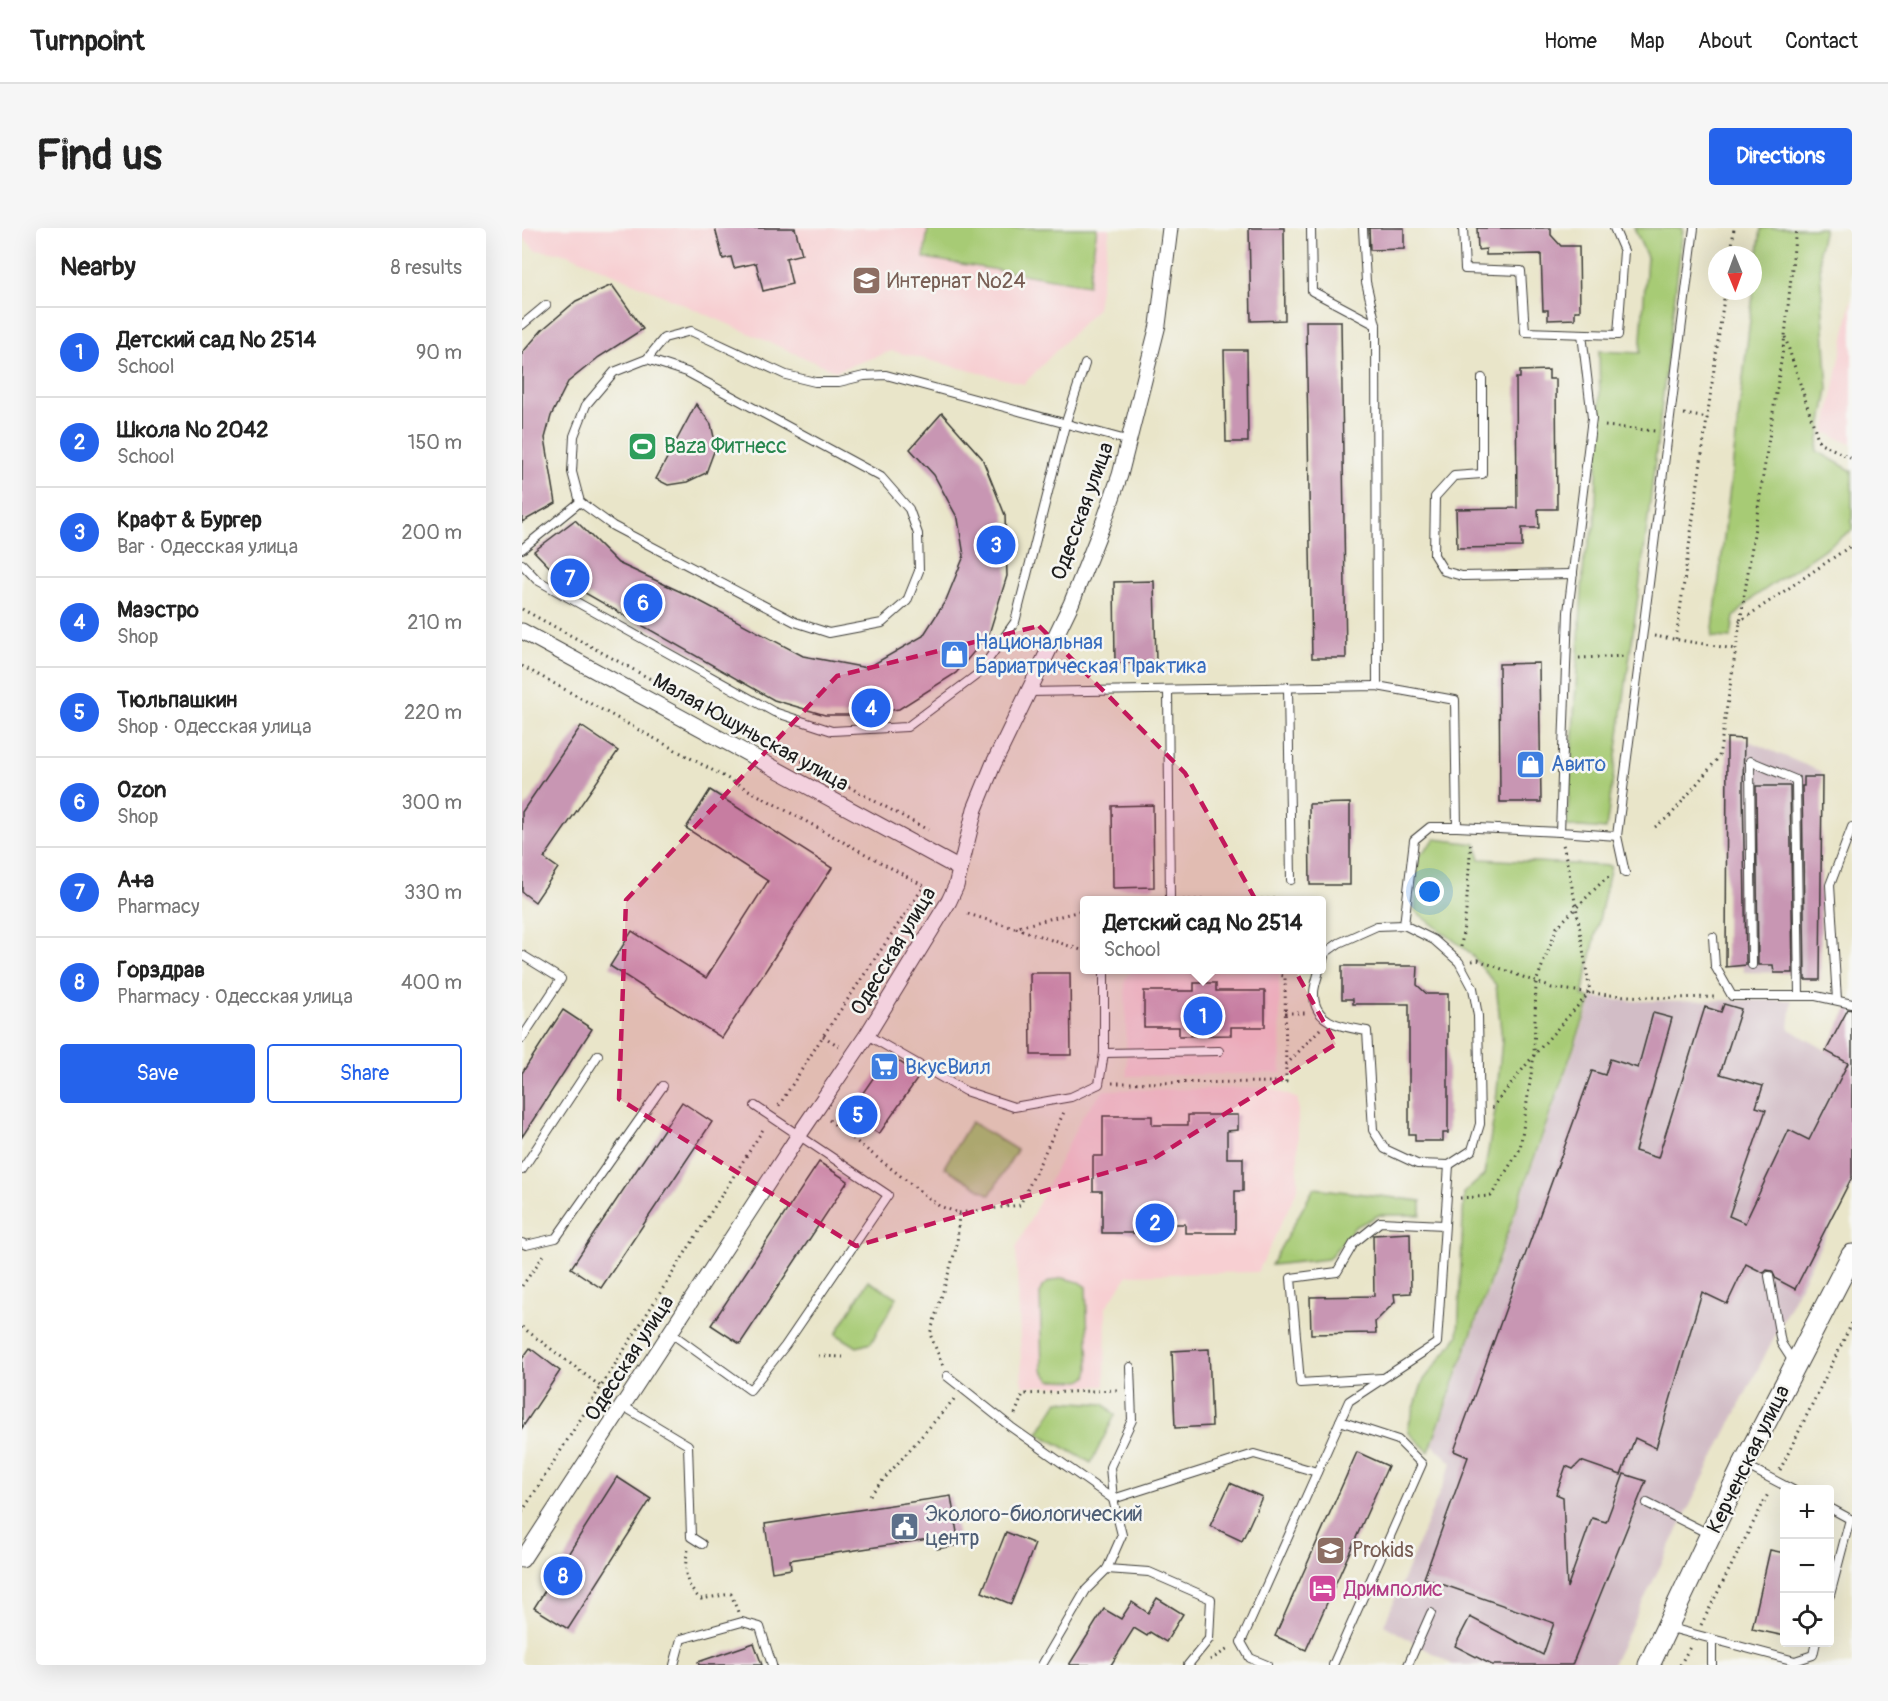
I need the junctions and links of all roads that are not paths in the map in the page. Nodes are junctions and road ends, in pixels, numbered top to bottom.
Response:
1 (1170, 228) edge
2 (1311, 228) edge
3 (1363, 228) edge
4 (1463, 228) edge
5 (1614, 228) edge
6 (1694, 228) edge
7 (546, 305) dead end
8 (522, 325) edge
9 (1376, 325) junction
10 (1582, 334) junction
11 (647, 359) junction
12 (1085, 363) dead end
13 (1482, 378) dead end
14 (1065, 424) junction
15 (1130, 441) junction
16 (580, 502) junction
17 (522, 549) edge
18 (522, 564) edge
19 (1573, 574) junction
20 (522, 631) edge
21 (1377, 686) junction
22 (1288, 687) junction
23 (1168, 690) junction
24 (1029, 692) junction
25 (1457, 827) junction
26 (1852, 827) edge
27 (1560, 832) junction
28 (1617, 836) junction
29 (960, 869) junction
30 (1625, 873) road end
31 (1291, 880) dead end
32 (1170, 896) edge
33 (1404, 925) junction
34 (1713, 937) dead end
35 (1326, 952) edge
36 (522, 955) edge
37 (1752, 965) dead end
38 (1104, 974) edge
39 (1319, 974) edge
40 (1799, 996) junction
41 (1837, 999) junction
42 (1852, 1004) edge
43 (867, 1035) junction
44 (522, 1038) edge
45 (1219, 1050) dead end
46 (1104, 1053) junction
47 (598, 1055) dead end
48 (663, 1086) dead end
49 (755, 1106) dead end
50 (799, 1135) junction
51 (1449, 1165) junction
52 (522, 1170) edge
53 (1444, 1225) junction
54 (522, 1243) edge
55 (1852, 1255) edge
56 (1769, 1276) dead end
57 (670, 1333) junction
58 (1795, 1365) junction
59 (1130, 1367) dead end
60 (947, 1376) road end
61 (1384, 1377) junction
62 (623, 1406) junction
63 (1340, 1421) junction
64 (1744, 1464) junction
65 (1317, 1472) junction
66 (1784, 1485) edge
67 (1113, 1498) junction
68 (1647, 1503) dead end
69 (1834, 1510) edge
70 (1851, 1519) edge
71 (1710, 1534) junction
72 (702, 1544) dead end
73 (522, 1560) edge
74 (1107, 1569) junction
75 (1830, 1593) edge
76 (1431, 1613) dead end
77 (1666, 1627) junction
78 (1712, 1639) junction
79 (1815, 1647) edge
80 (674, 1665) edge
81 (772, 1665) edge
82 (1042, 1665) edge
83 (1188, 1665) edge
84 (1267, 1665) edge
85 (1333, 1665) edge
86 (1408, 1665) edge
87 (1649, 1665) edge
88 (1712, 1665) edge

1 - 15 street, Одесская улица
2 - 9 lane
3 - 9 lane
4 - 10 lane
5 - 10 lane
6 - 28 lane
7 - 8 lane
9 - 21 lane
10 - 19 lane
11 - 14 lane
11 - 16 lane
11 - 16 lane
12 - 14 lane
13 - 19 lane
14 - 15 lane
14 - 18 lane
15 - 24 street, Одесская улица
16 - 17 lane
19 - 27 lane
20 - 29 street, Малая Юшуньская улица
21 - 22 lane
21 - 25 lane
22 - 23 lane
22 - 31 lane
23 - 24 lane
23 - 32 lane
24 - 29 street, Одесская улица
25 - 27 lane
25 - 33 lane
26 - 41 lane
27 - 28 lane
28 - 30 lane
29 - 43 street, Одесская улица
33 - 35 lane
33 - 51 lane
34 - 40 lane
36 - 44 lane
37 - 40 lane
38 - 46 lane
39 - 51 lane
40 - 41 lane
41 - 42 lane
43 - 46 lane
43 - 50 street, Одесская улица
45 - 46 lane
47 - 52 lane
48 - 54 lane
49 - 50 lane
50 - 57 street, Одесская улица
50 - 57 lane
51 - 53 lane
53 - 61 lane
53 - 61 lane
55 - 58 street, Керченская улица
56 - 58 lane
57 - 62 street, Одесская улица
58 - 64 street, Керченская улица
59 - 67 lane
60 - 67 lane
61 - 63 lane
62 - 72 lane
62 - 73 street, Одесская улица
63 - 65 lane
63 - 85 lane
64 - 66 lane
64 - 71 street, Керченская улица
65 - 67 lane
65 - 84 lane
67 - 74 lane
68 - 71 lane
69 - 70 lane
70 - 75 lane
71 - 77 street, Керченская улица
74 - 82 lane
74 - 83 lane
76 - 86 lane
77 - 78 lane
77 - 87 street, Керченская улица
78 - 79 lane
78 - 88 lane
80 - 81 lane

